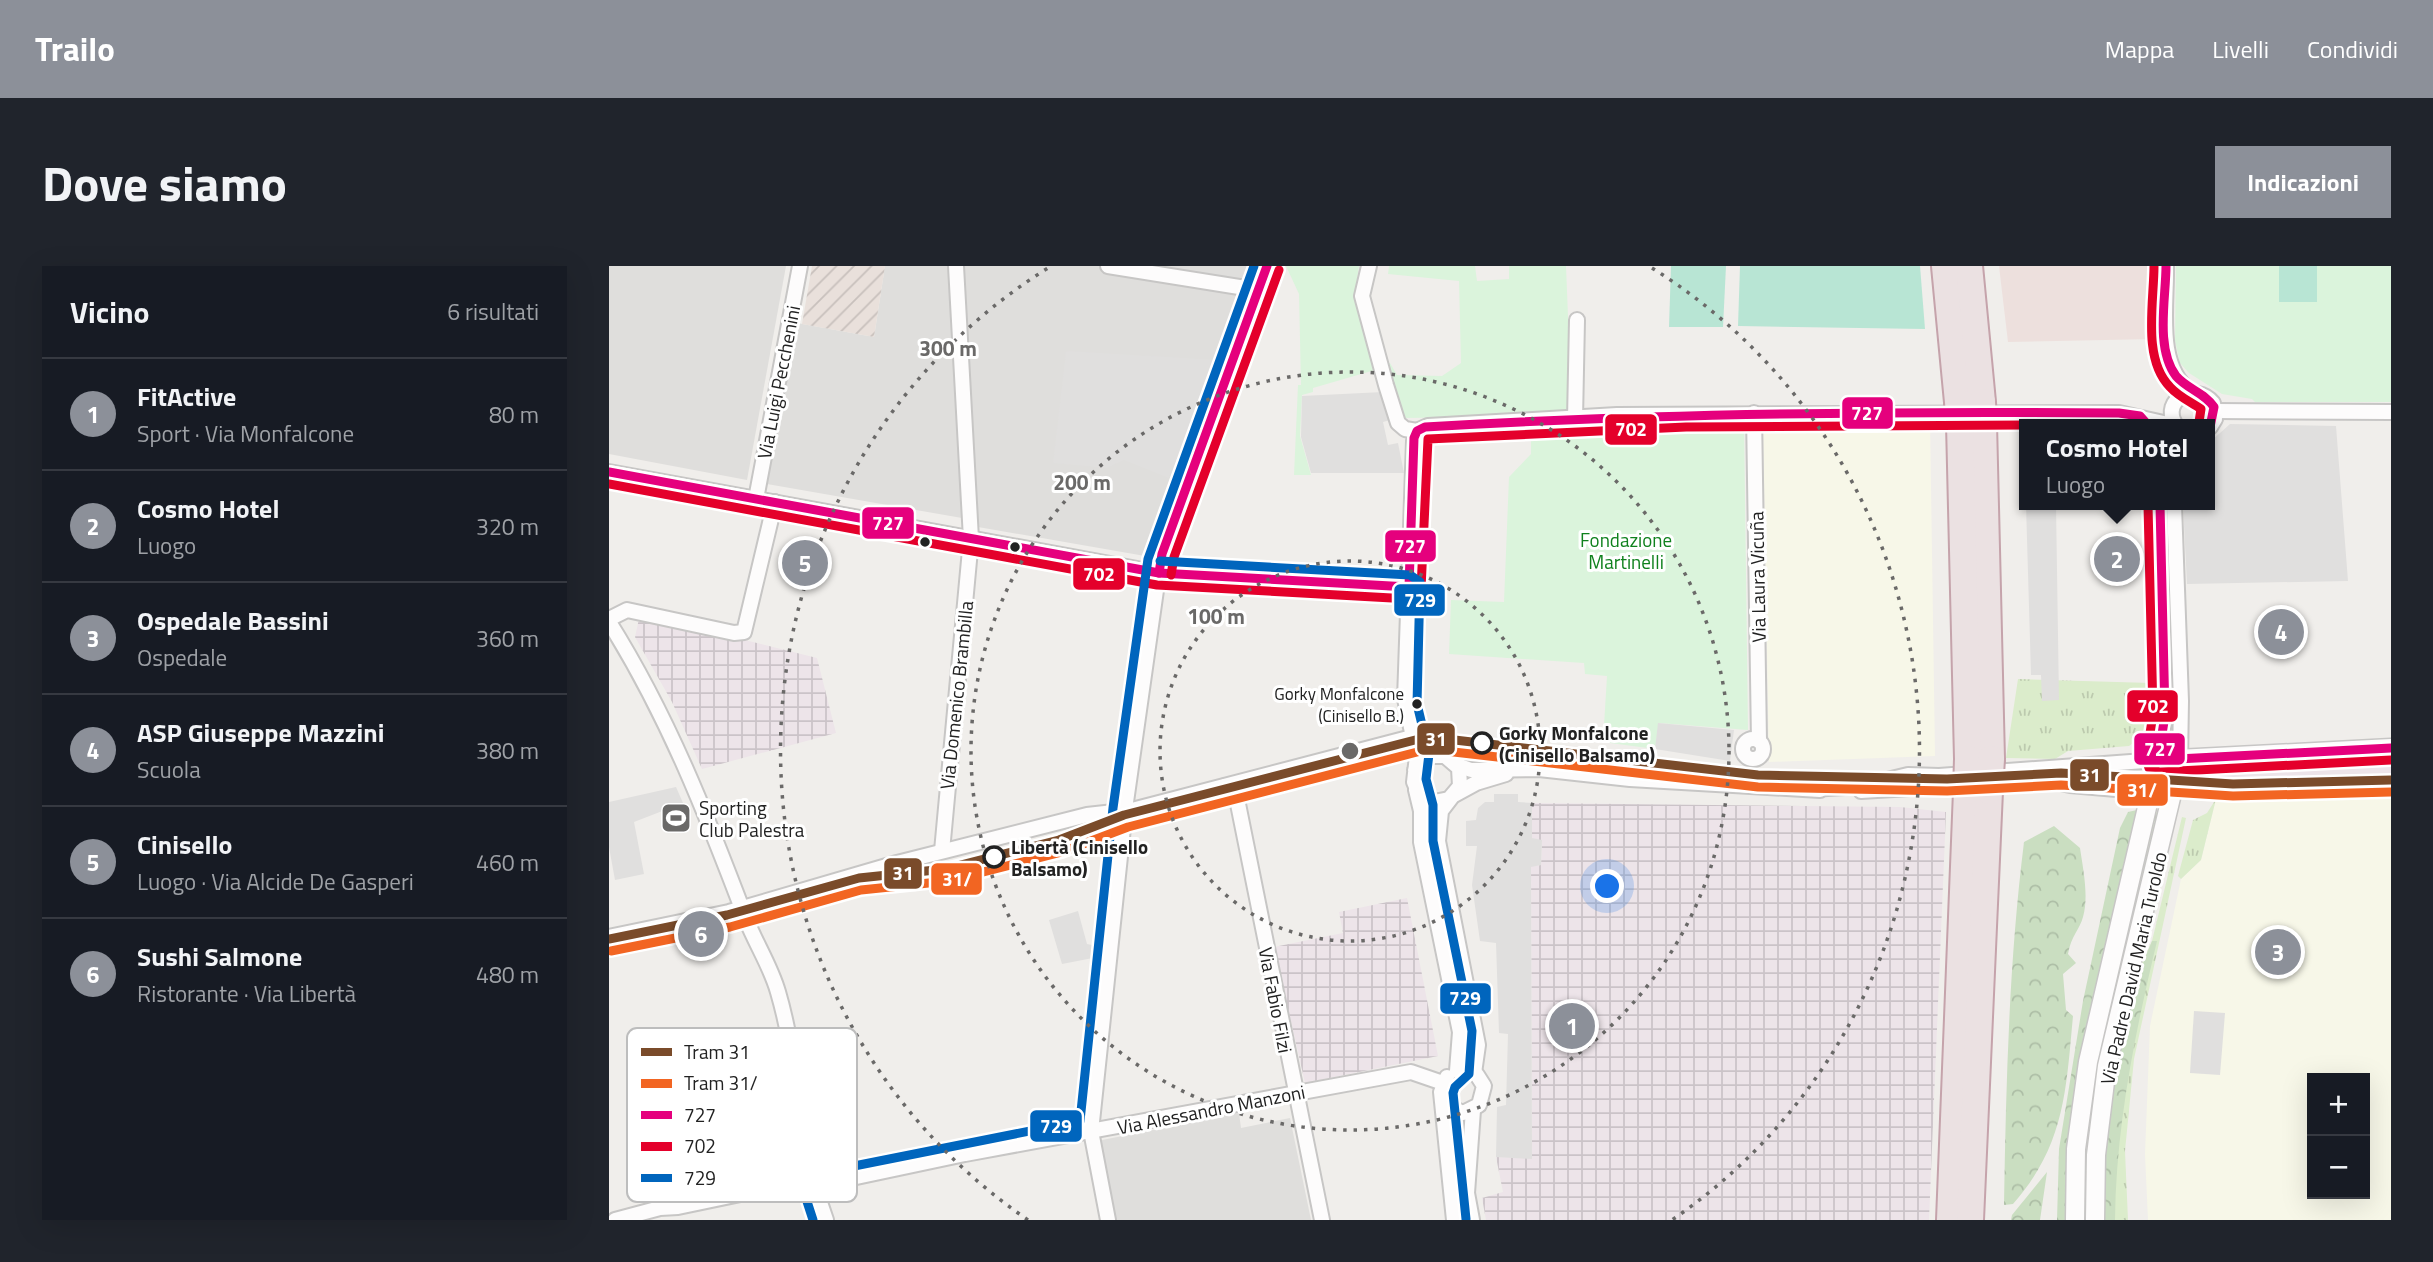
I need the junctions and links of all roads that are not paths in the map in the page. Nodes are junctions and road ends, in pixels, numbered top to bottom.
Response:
1 (800, 266) edge
2 (957, 266) edge
3 (1108, 266) edge
4 (1267, 266) edge
5 (1369, 266) edge
6 (1945, 266) edge
7 (1969, 266) edge
8 (2167, 266) edge
9 (1258, 290) junction
10 (1577, 320) dead end
11 (2191, 392) junction
12 (2215, 411) junction
13 (2391, 412) edge
14 (1754, 413) junction
15 (1971, 413) junction
16 (1574, 419) junction
17 (2129, 419) edge
18 (2174, 419) edge
19 (2212, 419) edge
20 (1417, 431) junction
21 (609, 472) edge
22 (757, 499) junction
23 (775, 502) junction
24 (2160, 510) edge
25 (2174, 510) edge
26 (971, 539) junction
27 (1159, 573) junction
28 (1409, 587) junction
29 (609, 620) edge
30 (613, 637) edge
31 (1412, 737) junction
32 (1759, 741) dead end
33 (2391, 748) edge
34 (2158, 760) junction
35 (2180, 760) junction
36 (1990, 763) junction
37 (1457, 765) junction
38 (1531, 769) junction
39 (1415, 770) junction
40 (1225, 786) junction
41 (1415, 787) junction
42 (1978, 791) junction
43 (2151, 792) junction
44 (1453, 796) junction
45 (1125, 811) junction
46 (942, 851) junction
47 (742, 908) junction
48 (609, 937) edge
49 (785, 1028) edge
50 (1457, 1070) junction
51 (1473, 1073) junction
52 (1443, 1083) junction
53 (1295, 1093) junction
54 (1443, 1100) junction
55 (1473, 1110) junction
56 (1091, 1131) junction
57 (857, 1177) edge
58 (692, 1202) edge
59 (820, 1202) edge
60 (615, 1220) edge
61 (826, 1220) edge
62 (1108, 1220) edge
63 (1322, 1220) edge
64 (1454, 1220) edge
65 (1472, 1220) edge
66 (1950, 1220) edge
67 (1969, 1220) edge
68 (2075, 1220) edge
69 (2095, 1220) edge

1 - 22 street, Via Luigi Pecchenini
2 - 26 street, Via Domenico Brambilla
3 - 9 street
4 - 9 street
5 - 20 street
6 - 15 highway
7 - 15 highway
8 - 11 street
9 - 27 street
10 - 16 street
11 - 12 street
11 - 18 street
12 - 13 street
12 - 19 street
14 - 16 street
14 - 17 street
14 - 32 street, Via Laura Vicuña
15 - 36 highway
16 - 20 street
20 - 28 street
21 - 22 street
22 - 23 street
23 - 26 street
23 - 29 street
24 - 34 street
25 - 35 street
26 - 27 street
26 - 46 street, Via Domenico Brambilla
27 - 28 street
27 - 45 street
28 - 31 street
29 - 30 street
30 - 47 street
31 - 39 street
31 - 40 street
33 - 35 street
34 - 35 street
34 - 36 street
34 - 43 street, Via Padre David Maria Turoldo
35 - 43 street
35 - 69 street, Via Padre David Maria Turoldo
36 - 38 street
36 - 42 highway, bridge
36 - 43 street
37 - 38 street
37 - 39 street
37 - 44 street
38 - 44 street
39 - 41 street
40 - 45 street
40 - 53 street, Via Fabio Filzi
41 - 44 street
41 - 50 street
42 - 66 highway
42 - 67 highway
43 - 68 street, Via Padre David Maria Turoldo
44 - 51 street
45 - 46 street
45 - 56 street
46 - 47 street
47 - 48 street
47 - 49 street
50 - 51 street
50 - 52 street
51 - 55 street
52 - 53 street, Via Alessandro Manzoni
52 - 54 street
53 - 56 street, Via Alessandro Manzoni
53 - 63 street, Via Fabio Filzi
54 - 55 street
54 - 64 street
55 - 65 street
56 - 57 street, Via Alessandro Manzoni
56 - 62 street
58 - 60 street, Via Alessandro Manzoni
59 - 61 street

